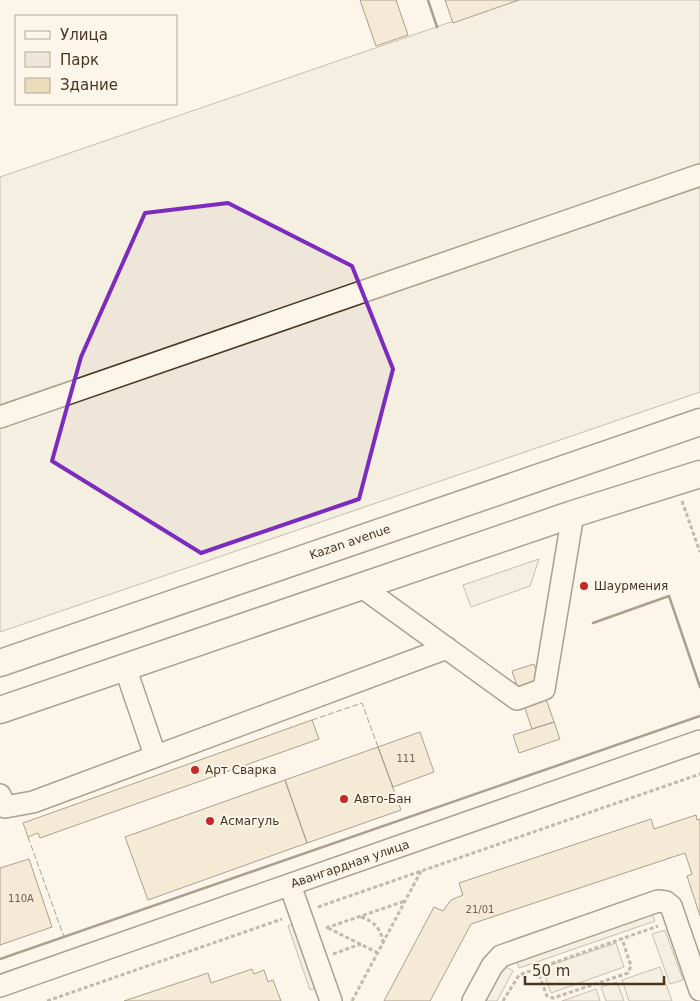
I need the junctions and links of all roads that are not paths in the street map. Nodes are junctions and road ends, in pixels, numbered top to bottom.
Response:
1 (700, 175) edge
2 (0, 417) edge
3 (700, 422) edge
4 (700, 474) edge
5 (573, 514) junction
6 (362, 587) junction
7 (447, 648) junction
8 (0, 662) edge
9 (125, 667) junction
10 (0, 710) edge
11 (700, 741) edge
12 (155, 755) junction
13 (2, 804) edge
14 (290, 886) junction
15 (0, 986) edge
16 (700, 990) edge
17 (331, 1001) edge
18 (473, 1001) edge

1 - 2 street
3 - 8 main road, Kazan avenue
4 - 5 main road
5 - 6 main road
5 - 7 street
6 - 7 street
6 - 9 main road
7 - 12 street
9 - 10 main road
9 - 12 street
11 - 14 street, Авангардная улица
12 - 13 street
14 - 15 street, Авангардная улица
14 - 17 street
16 - 18 street

